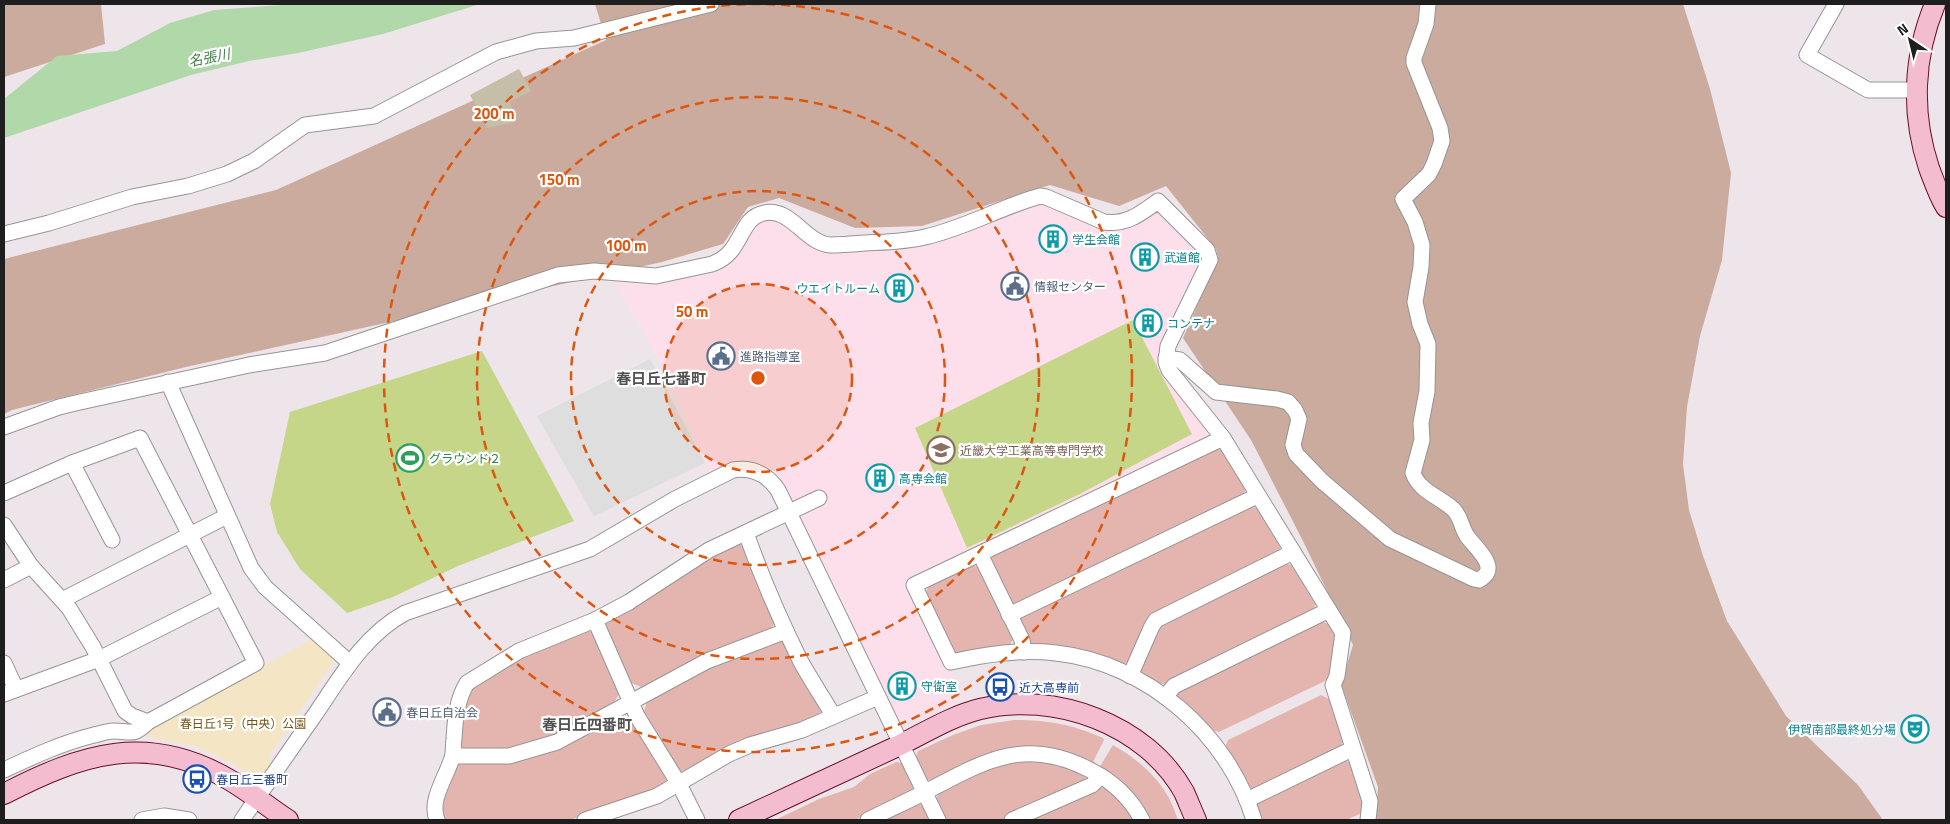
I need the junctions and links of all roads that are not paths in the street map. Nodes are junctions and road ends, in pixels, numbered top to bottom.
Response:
1 (711, 4) edge
2 (1428, 4) edge
3 (1836, 4) edge
4 (1935, 4) edge
5 (1916, 90) junction
6 (1946, 207) edge
7 (4, 234) edge
8 (1166, 358) junction
9 (168, 382) junction
10 (4, 427) edge
11 (1223, 438) junction
12 (72, 463) junction
13 (4, 493) edge
14 (1257, 496) junction
15 (819, 498) dead end
16 (789, 512) junction
17 (227, 516) junction
18 (4, 525) edge
19 (746, 534) junction
20 (190, 536) junction
21 (112, 540) dead end
22 (1293, 552) junction
23 (980, 554) junction
24 (31, 566) junction
25 (4, 580) edge
26 (222, 597) junction
27 (62, 600) junction
28 (1329, 610) junction
29 (1010, 615) junction
30 (595, 620) junction
31 (786, 630) junction
32 (1024, 652) junction
33 (99, 659) junction
34 (4, 663) edge
35 (350, 663) junction
36 (1130, 676) junction
37 (10, 692) edge
38 (878, 697) junction
39 (1165, 697) junction
40 (630, 703) junction
41 (125, 711) junction
42 (834, 715) junction
43 (148, 722) junction
44 (113, 731) junction
45 (902, 744) junction
46 (1352, 749) junction
47 (453, 756) junction
48 (4, 770) edge
49 (1101, 776) junction
50 (679, 784) junction
51 (924, 792) junction
52 (4, 794) edge
53 (257, 798) junction
54 (1247, 800) junction
55 (142, 820) edge
56 (189, 820) edge
57 (242, 820) edge
58 (288, 820) edge
59 (437, 820) edge
60 (585, 820) edge
61 (697, 820) edge
62 (739, 820) edge
63 (868, 820) edge
64 (938, 820) edge
65 (1012, 820) edge
66 (1142, 820) edge
67 (1196, 820) edge
68 (1254, 820) edge
69 (1368, 820) edge

1 - 7 street
2 - 8 street
3 - 5 street
4 - 5 street
5 - 6 street
8 - 9 street
8 - 11 street
9 - 10 street
9 - 17 street
11 - 14 street
11 - 23 street
12 - 13 street
12 - 20 street
12 - 21 street
14 - 22 street
14 - 29 street
15 - 16 street
16 - 19 street
16 - 35 street
16 - 38 street
17 - 20 street
17 - 35 street
18 - 24 street
19 - 30 street
19 - 31 street
20 - 26 street
20 - 27 street
22 - 28 street
22 - 36 street
23 - 29 street
23 - 32 street
24 - 25 street
24 - 27 street
26 - 33 street
26 - 43 street
27 - 33 street
28 - 39 street
28 - 46 street
29 - 32 street
30 - 40 street
30 - 47 street
31 - 40 street
31 - 42 street
32 - 36 street
33 - 37 street
33 - 41 street
34 - 37 street
35 - 53 street
36 - 39 street
38 - 42 street
38 - 45 street
39 - 54 street
40 - 47 street
40 - 50 street
41 - 43 street
41 - 44 street
42 - 50 street
43 - 44 street
44 - 48 street
45 - 51 street
45 - 62 street
45 - 67 street
46 - 54 street
46 - 69 street
47 - 59 street
49 - 51 street
49 - 65 street
49 - 66 street
50 - 60 street
50 - 61 street
51 - 63 street
51 - 64 street
52 - 53 street
53 - 57 street
53 - 58 street
54 - 68 street
55 - 56 street

